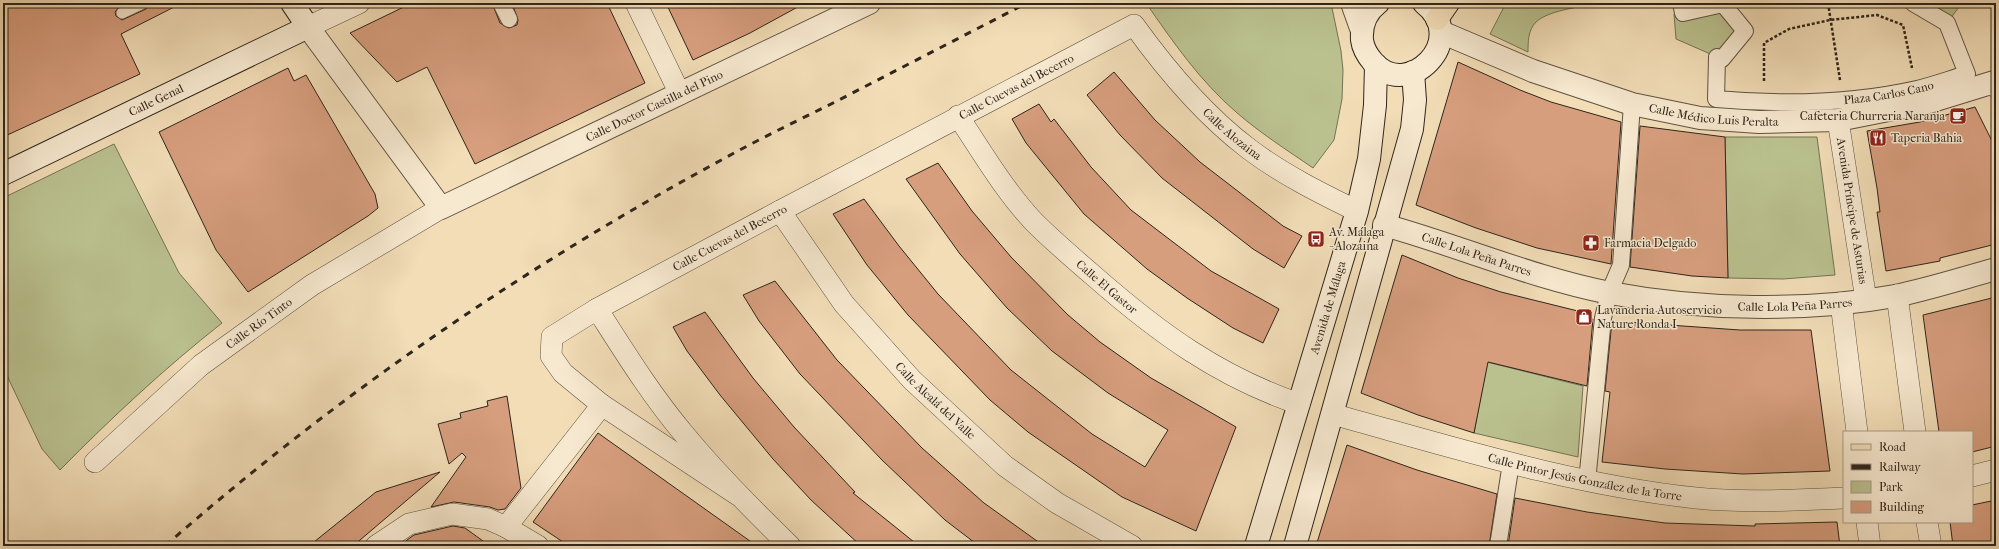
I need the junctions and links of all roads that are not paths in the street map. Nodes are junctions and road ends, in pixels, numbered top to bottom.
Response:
1 (143, 3) edge
2 (292, 3) edge
3 (359, 3) edge
4 (501, 3) edge
5 (636, 3) edge
6 (868, 3) edge
7 (1352, 3) edge
8 (1378, 3) edge
9 (1681, 3) edge
10 (1912, 3) edge
11 (122, 13) dead end
12 (1438, 14) edge
13 (509, 20) dead end
14 (1134, 25) joint
15 (308, 27) junction
16 (1362, 31) junction
17 (1376, 65) junction
18 (1413, 72) junction
19 (1995, 83) edge
20 (680, 94) junction
21 (1632, 104) junction
22 (958, 116) junction
23 (1838, 120) junction
24 (3, 174) edge
25 (441, 208) junction
26 (780, 211) junction
27 (1357, 211) junction
28 (1384, 225) junction
29 (1996, 269) edge
30 (1609, 292) junction
31 (1897, 295) junction
32 (1866, 300) junction
33 (1840, 303) junction
34 (597, 309) junction
35 (1299, 404) junction
36 (602, 405) junction
37 (1332, 414) junction
38 (1857, 431) edge
39 (1915, 431) edge
40 (95, 462) dead end
41 (1511, 463) junction
42 (1996, 470) edge
43 (1973, 476) edge
44 (1587, 482) junction
45 (738, 495) junction
46 (1843, 498) edge
47 (1867, 523) edge
48 (1927, 523) edge
49 (506, 527) junction
50 (376, 546) edge
51 (538, 546) edge
52 (790, 546) edge
53 (1132, 546) edge
54 (1256, 546) edge
55 (1295, 546) edge
56 (1498, 546) edge
57 (1870, 546) edge
58 (1931, 546) edge

1 - 11 lane
2 - 15 street
3 - 15 street
4 - 13 street
5 - 20 street
6 - 20 street, Calle Doctor Castilla del Pino
7 - 16 street
8 - 16 street
9 - 10 street, Plaza Carlos Cano
12 - 18 street
12 - 21 street, Calle Médico Luis Peralta
14 - 22 street, Calle Cuevas del Becerro
14 - 27 street, Calle Alozaina
15 - 24 street, Calle Genal
15 - 25 street
16 - 17 street
17 - 18 street
17 - 27 street, Avenida de Málaga
18 - 28 street
19 - 23 street, Calle Médico Luis Peralta
20 - 25 street, Calle Doctor Castilla del Pino
21 - 23 street, Calle Médico Luis Peralta
21 - 30 street
22 - 26 street, Calle Cuevas del Becerro
22 - 35 street, Calle El Gastor
23 - 32 street, Avenida Príncipe de Asturias
25 - 40 street, Calle Río Tinto
26 - 34 street, Calle Cuevas del Becerro
26 - 53 street, Calle Alcalá del Valle
27 - 35 street, Avenida de Málaga
28 - 30 street, Calle Lola Peña Parres
28 - 37 street
29 - 31 street, Calle Lola Peña Parres
30 - 33 street, Calle Lola Peña Parres
30 - 44 street
31 - 32 street, Calle Lola Peña Parres
31 - 39 street
32 - 33 street, Calle Lola Peña Parres
33 - 38 street
34 - 36 street, Calle Cuevas del Becerro
34 - 45 street
35 - 54 street, Avenida de Málaga
36 - 45 street
36 - 49 street
37 - 41 street, Calle Pintor Jesús González de la Torre
37 - 55 street
41 - 44 street, Calle Pintor Jesús González de la Torre
41 - 56 street
42 - 43 street
44 - 46 street, Calle Pintor Jesús González de la Torre
45 - 52 street
47 - 57 street
48 - 58 street
49 - 50 street
49 - 51 street

